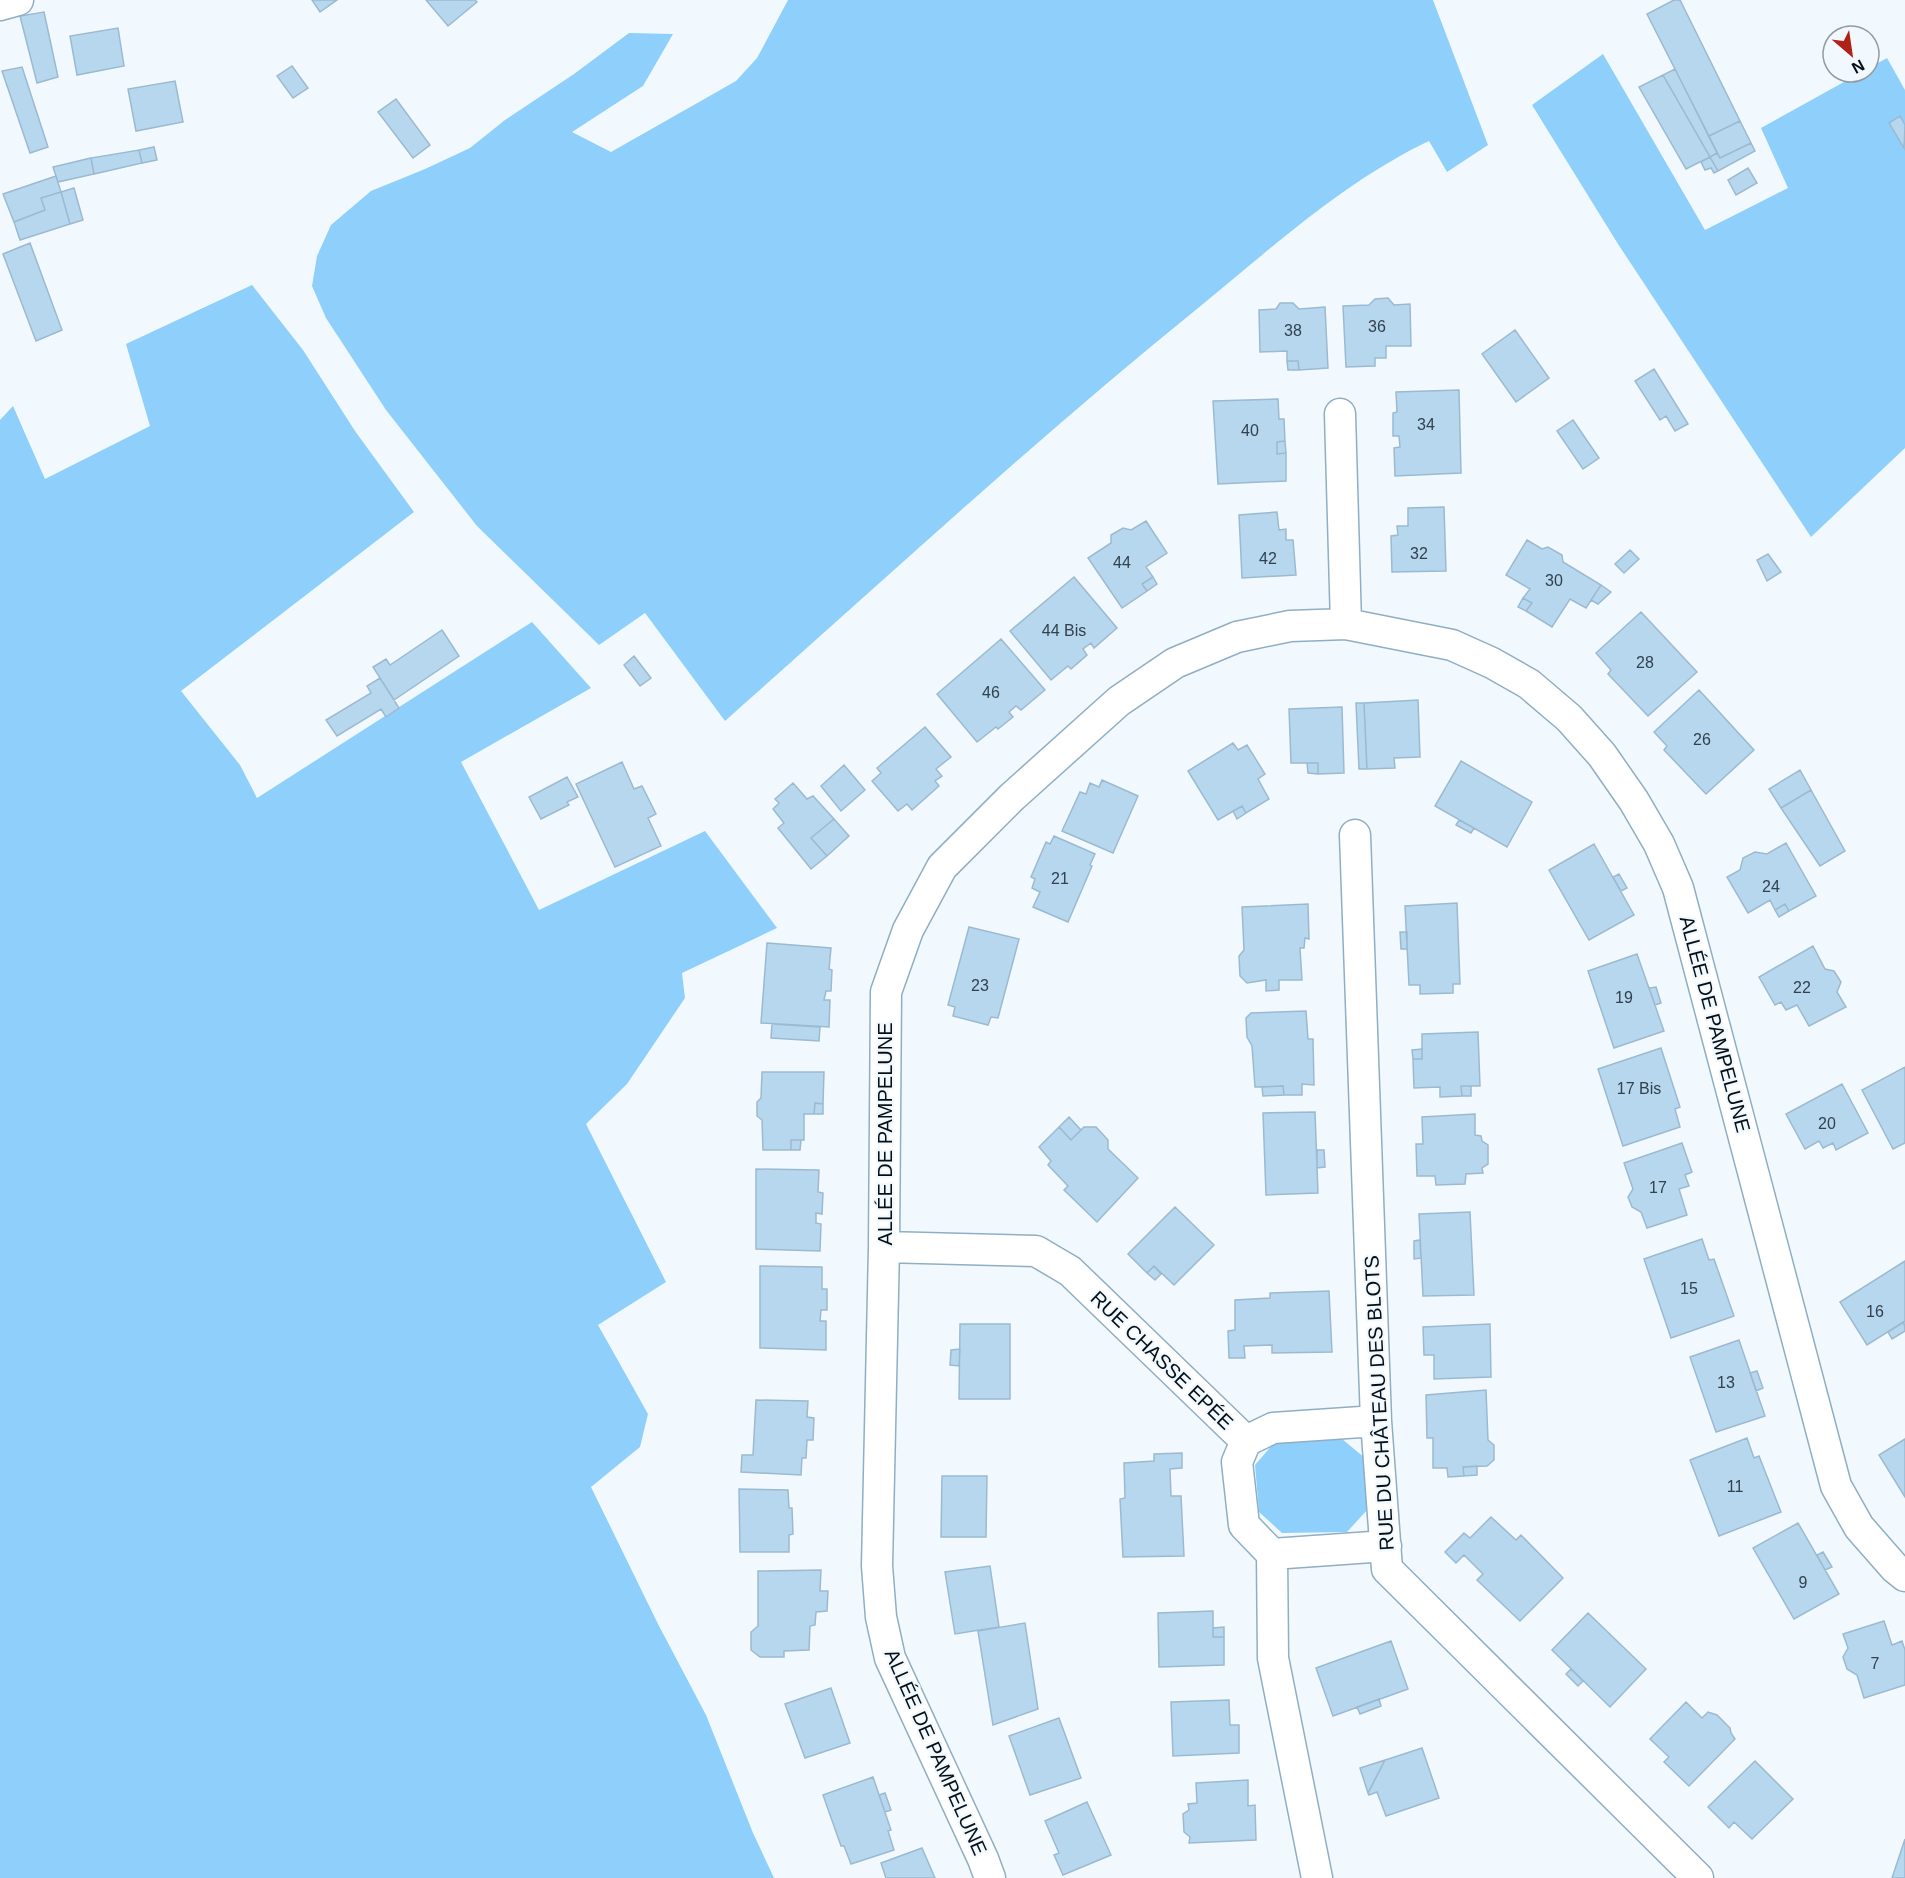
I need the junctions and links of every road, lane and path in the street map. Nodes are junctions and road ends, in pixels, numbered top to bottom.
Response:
1 (18, 0) edge
2 (0, 4) edge
3 (1340, 414) dead end
4 (1346, 624) junction
5 (1355, 835) dead end
6 (884, 1247) junction
7 (1376, 1421) junction
8 (1246, 1441) junction
9 (1386, 1546) junction
10 (1272, 1554) junction
11 (1905, 1576) edge
12 (990, 1878) edge
13 (1317, 1878) edge
14 (1698, 1878) edge

1 - 2 street
3 - 4 street
4 - 6 street, ALLÉE DE PAMPELUNE
4 - 11 street, ALLÉE DE PAMPELUNE
5 - 7 street, RUE DU CHÂTEAU DES BLOTS
6 - 8 street, RUE CHASSE EPÉE
6 - 12 street, ALLÉE DE PAMPELUNE
7 - 8 street
7 - 9 street, RUE DU CHÂTEAU DES BLOTS
8 - 10 street, RUE CHASSE EPÉE
9 - 10 street
9 - 14 street, RUE DU CHÂTEAU DES BLOTS
10 - 13 street

